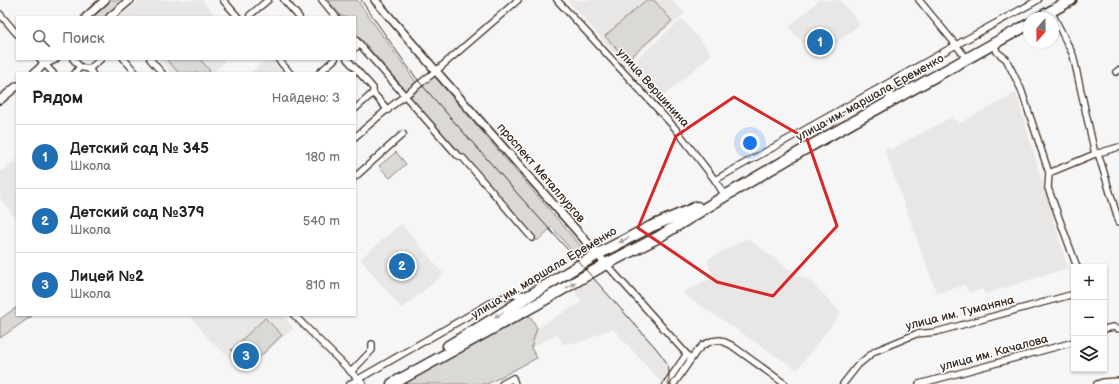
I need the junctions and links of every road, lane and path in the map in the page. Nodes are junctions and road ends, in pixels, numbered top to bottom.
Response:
1 (105, 0) edge
2 (130, 0) edge
3 (223, 0) edge
4 (268, 0) edge
5 (284, 0) edge
6 (322, 0) edge
7 (375, 0) edge
8 (518, 0) edge
9 (557, 0) edge
10 (919, 0) edge
11 (1038, 0) edge
12 (1069, 1) edge
13 (1051, 11) joint
14 (0, 14) edge
15 (250, 15) dead end
16 (87, 16) edge
17 (112, 16) edge
18 (237, 16) edge
19 (298, 16) edge
20 (335, 16) edge
21 (1023, 27) edge
22 (16, 33) edge
23 (994, 43) junction
24 (956, 44) junction
25 (357, 46) edge
26 (967, 59) junction
27 (74, 60) edge
28 (100, 60) edge
29 (125, 60) edge
30 (151, 60) edge
31 (279, 60) edge
32 (334, 60) edge
33 (349, 60) edge
34 (44, 61) edge
35 (80, 67) junction
36 (91, 71) edge
37 (436, 71) junction
38 (35, 72) edge
39 (52, 72) edge
40 (76, 72) edge
41 (135, 72) edge
42 (161, 72) edge
43 (289, 72) edge
44 (320, 72) edge
45 (894, 79) junction
46 (16, 87) edge
47 (373, 93) junction
48 (405, 96) junction
49 (0, 100) edge
50 (888, 103) junction
51 (356, 108) edge
52 (388, 110) junction
53 (403, 134) dead end
54 (356, 136) edge
55 (1119, 147) edge
56 (1096, 154) junction
57 (1049, 173) junction
58 (356, 176) edge
59 (715, 180) junction
60 (725, 196) junction
61 (1119, 222) edge
62 (650, 227) junction
63 (532, 238) dead end
64 (657, 238) junction
65 (598, 254) junction
66 (606, 264) junction
67 (1076, 264) edge
68 (532, 294) junction
69 (1071, 295) edge
70 (537, 304) junction
71 (295, 316) edge
72 (1119, 324) edge
73 (1113, 327) junction
74 (1107, 328) edge
75 (1119, 329) edge
76 (1071, 343) edge
77 (372, 344) dead end
78 (688, 357) junction
79 (351, 372) junction
80 (358, 379) junction
81 (514, 381) edge
82 (1119, 381) edge
83 (350, 384) edge
84 (363, 384) edge
85 (383, 384) edge
86 (392, 384) edge
87 (502, 384) edge
88 (666, 384) edge
89 (674, 384) edge
90 (785, 384) edge
91 (843, 384) edge
92 (919, 384) edge
93 (1097, 384) edge

1 - 16 main road
2 - 17 main road
3 - 18 street
4 - 15 street
5 - 19 street
6 - 20 street
7 - 37 main road, проспект Металлургов
8 - 37 street
9 - 59 street, улица Вершинина
10 - 24 street
11 - 24 street
12 - 13 highway
13 - 56 street
14 - 22 street
21 - 23 highway, улица им. маршала Еременко
23 - 26 highway, улица им. маршала Еременко
23 - 57 street
24 - 26 street
24 - 45 street
25 - 48 street
26 - 50 highway, улица им. маршала Еременко
27 - 35 street
28 - 36 street
29 - 41 street
30 - 42 street
31 - 43 street
32 - 44 street
33 - 47 street
34 - 38 main road
34 - 39 street
35 - 36 street
35 - 40 street
37 - 48 street
37 - 65 main road, проспект Металлургов
45 - 50 street
45 - 59 street
46 - 49 main road
47 - 51 street
47 - 52 street
48 - 52 street
48 - 63 street
50 - 60 highway, улица им. маршала Еременко
52 - 54 street
53 - 58 street
55 - 56 street
56 - 57 street
56 - 61 street
57 - 67 street
59 - 60 street, улица Вершинина
60 - 62 highway, улица им. маршала Еременко
60 - 64 highway, улица им. маршала Еременко
62 - 64 highway
62 -> 65 highway, улица им. маршала Еременко
64 - 66 highway, улица им. маршала Еременко
65 - 66 main road, проспект Металлургов
65 - 68 highway, улица им. маршала Еременко
70 -> 66 highway, улица им. маршала Еременко
66 - 78 street, проспект Металлургов
68 - 70 highway
68 - 80 street
68 -> 85 highway, улица им. маршала Еременко
69 - 91 street, улица им. Туманяна
70 - 86 highway, улица им. маршала Еременко
71 - 79 street
72 - 73 street
73 - 74 street
73 - 75 street
76 - 92 street, улица им. Качалова
77 - 79 street
78 - 88 street
78 - 89 street
78 - 90 street
79 - 80 street
80 - 83 street
80 - 84 street
81 - 87 street
82 - 93 street

